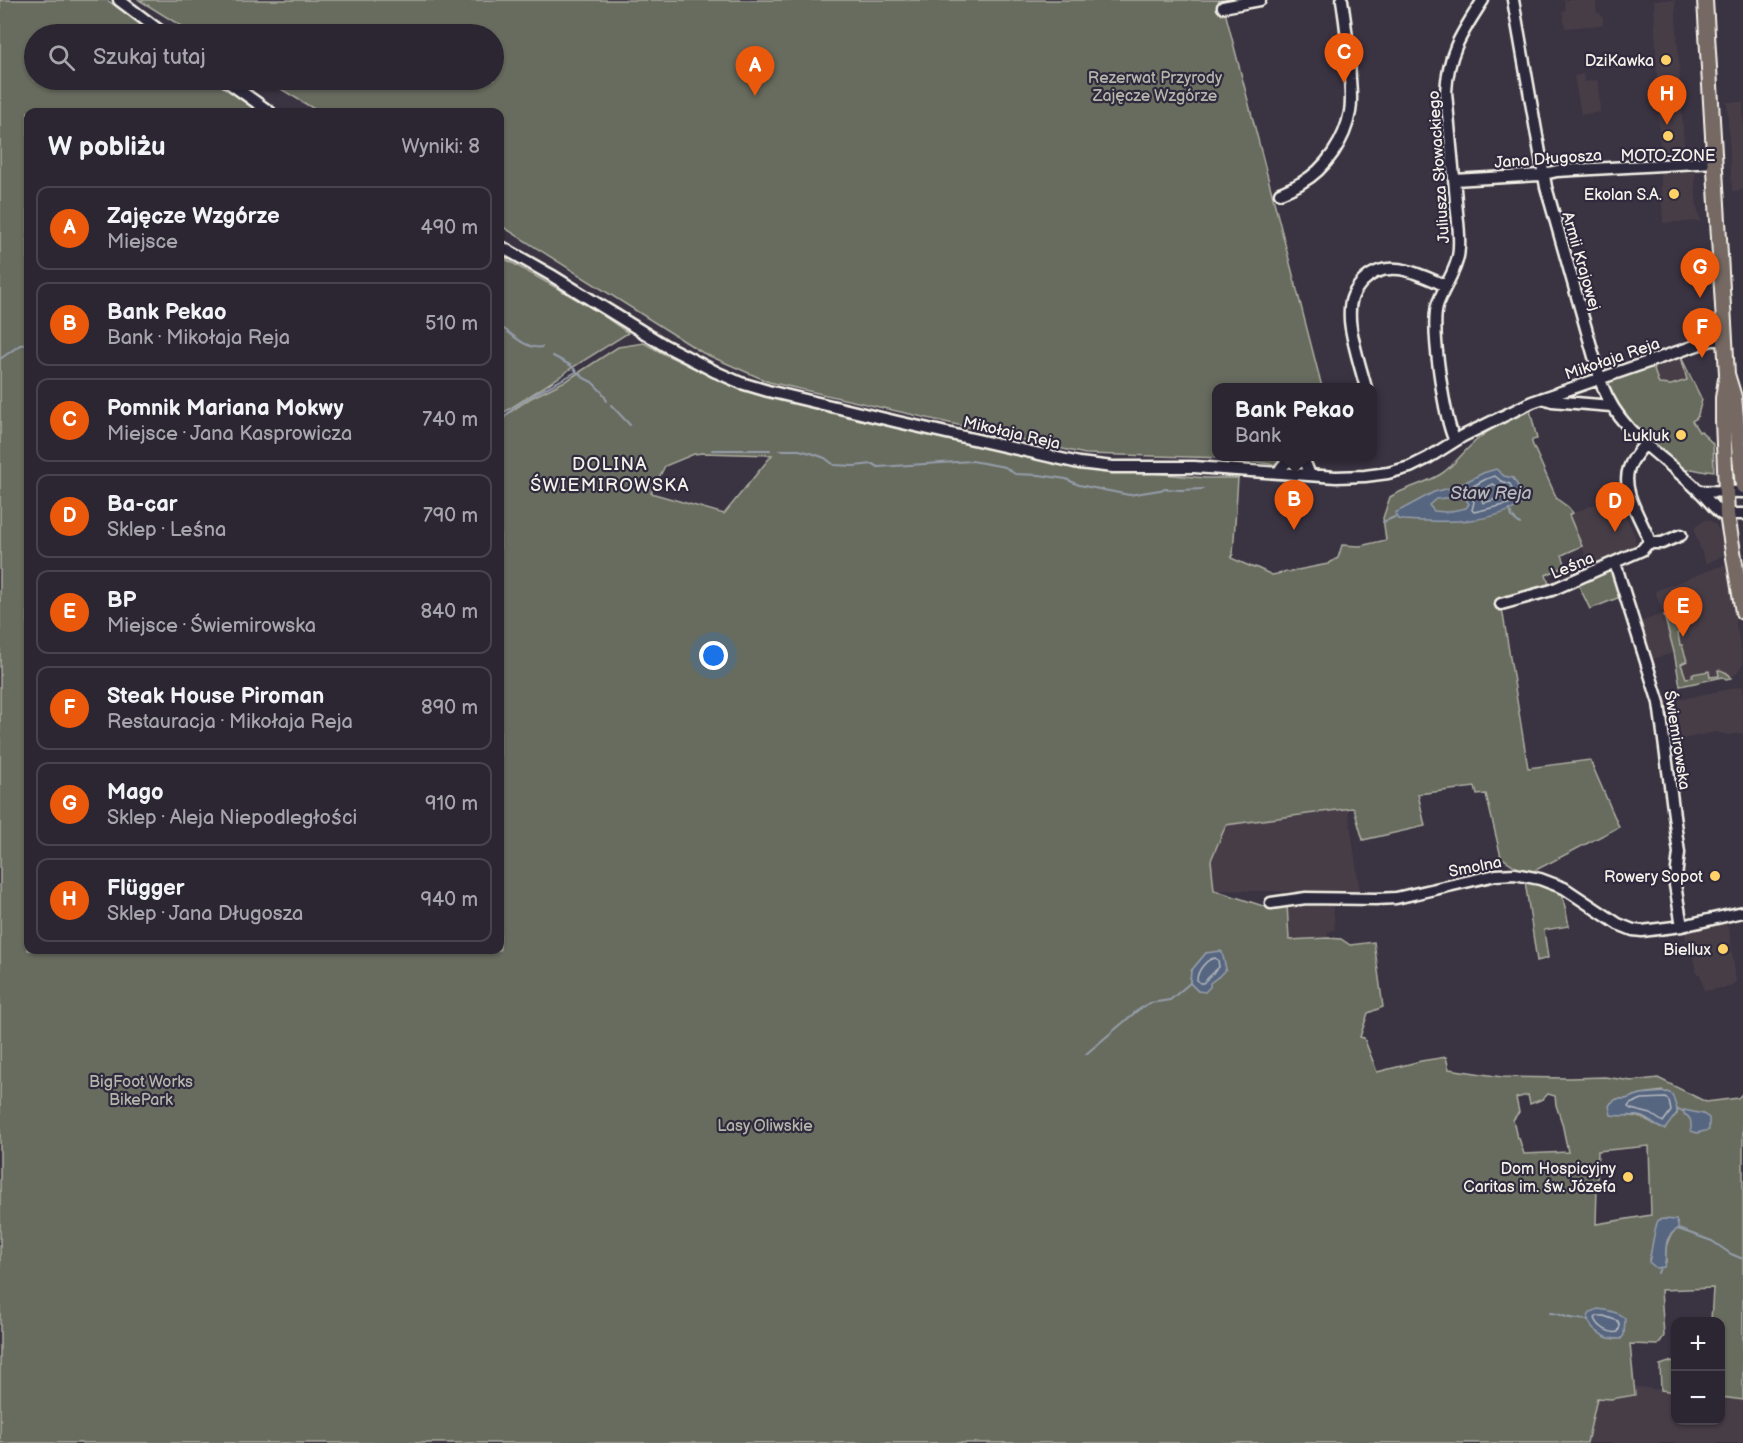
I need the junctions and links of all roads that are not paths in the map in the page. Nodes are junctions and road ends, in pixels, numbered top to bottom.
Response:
1 (119, 0) edge
2 (1260, 0) edge
3 (1342, 0) edge
4 (1483, 0) edge
5 (1513, 0) edge
6 (1705, 0) edge
7 (1222, 7) dead end
8 (151, 24) edge
9 (239, 90) edge
10 (264, 108) edge
11 (1715, 162) junction
12 (1544, 174) junction
13 (1454, 180) junction
14 (1280, 193) dead end
15 (504, 248) edge
16 (1446, 286) junction
17 (1726, 340) junction
18 (1727, 374) junction
19 (1600, 378) junction
20 (1365, 383) edge
21 (1542, 398) junction
22 (1611, 406) junction
23 (1455, 441) junction
24 (1645, 444) junction
25 (1288, 461) edge
26 (1305, 461) edge
27 (1280, 473) junction
28 (1310, 475) junction
29 (1743, 486) edge
30 (1725, 490) junction
31 (1699, 491) junction
32 (1743, 492) edge
33 (1743, 514) edge
34 (1727, 515) junction
35 (1681, 535) dead end
36 (1648, 543) junction
37 (1615, 563) junction
38 (1501, 604) dead end
39 (1743, 612) edge
40 (1271, 903) dead end
41 (1743, 912) edge
42 (1682, 926) junction

1 - 8 street
2 - 7 street
3 - 14 street
4 - 13 street, Juliusza Słowackiego
5 - 12 street, Armii Krajowej
6 - 11 main road
9 - 10 street
11 - 12 street, Jana Długosza
11 - 17 main road
12 - 13 street, Jana Długosza
12 - 19 street, Armii Krajowej
13 - 16 street, Juliusza Słowackiego
15 - 27 street, Mikołaja Reja
16 - 20 street
16 - 23 street, Juliusza Słowackiego
17 - 18 main road
17 - 19 street, Mikołaja Reja
18 - 29 main road
18 - 30 main road
19 - 21 street, Mikołaja Reja
19 - 22 street, Armii Krajowej
21 - 22 street, Mikołaja Reja
21 - 23 street, Mikołaja Reja
22 - 24 street, Armii Krajowej
23 - 28 street, Mikołaja Reja
24 - 31 street, Armii Krajowej
24 - 36 street
25 - 27 street
26 - 28 street
27 - 28 street, Mikołaja Reja
30 - 31 street
30 - 32 street
30 - 34 main road
31 - 34 street, Armii Krajowej
33 - 34 street
34 - 39 main road
35 - 36 street, Leśna
36 - 37 street, Leśna
37 - 38 street, Leśna
37 - 42 street, Świemirowska
40 - 42 street, Smolna
41 - 42 street, Smolna

